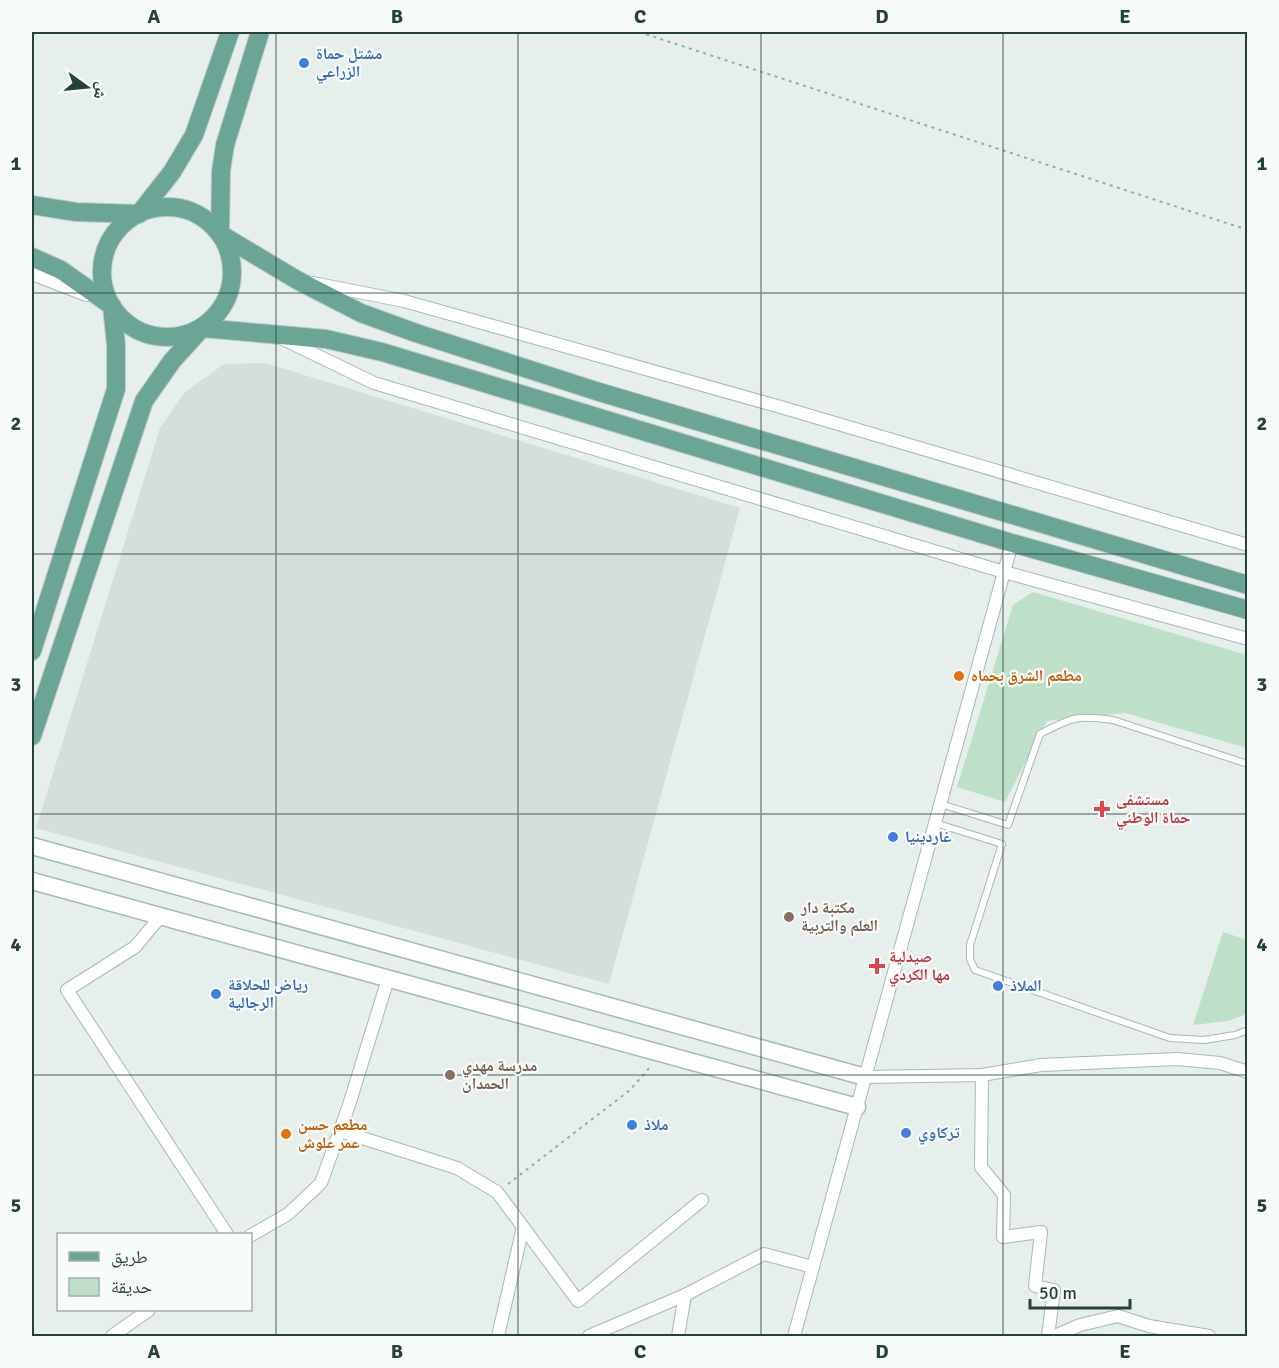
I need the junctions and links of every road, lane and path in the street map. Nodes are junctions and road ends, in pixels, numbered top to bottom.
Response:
1 (34, 32) edge
2 (230, 32) edge
3 (260, 32) edge
4 (639, 32) edge
5 (32, 43) edge
6 (32, 205) edge
7 (139, 214) junction
8 (1248, 230) edge
9 (220, 234) junction
10 (32, 257) edge
11 (32, 274) edge
12 (297, 280) junction
13 (112, 306) junction
14 (201, 328) junction
15 (273, 335) junction
16 (1012, 543) junction
17 (1248, 545) edge
18 (1004, 572) junction
19 (1248, 585) edge
20 (1248, 610) edge
21 (1248, 639) edge
22 (32, 651) edge
23 (33, 728) edge
24 (1248, 764) edge
25 (941, 804) junction
26 (935, 823) junction
27 (32, 846) edge
28 (32, 881) edge
29 (161, 916) junction
30 (388, 979) junction
31 (1248, 1030) edge
32 (657, 1052) junction
33 (1248, 1072) edge
34 (982, 1075) junction
35 (865, 1077) junction
36 (857, 1107) junction
37 (340, 1131) junction
38 (497, 1192) junction
39 (702, 1200) dead end
40 (523, 1227) junction
41 (225, 1233) edge
42 (252, 1235) edge
43 (813, 1267) junction
44 (685, 1295) junction
45 (148, 1311) edge
46 (1163, 1332) edge
47 (112, 1336) edge
48 (498, 1336) edge
49 (588, 1336) edge
50 (678, 1336) edge
51 (794, 1336) edge
52 (1048, 1336) edge
53 (1055, 1336) edge
54 (1209, 1336) edge

1 - 5 path
2 - 7 main road
3 - 9 main road
4 - 8 path
6 - 7 main road
7 - 9 main road
7 - 13 main road
9 - 12 main road
9 - 14 main road
10 - 13 main road
11 - 13 street
12 - 17 street
12 - 19 main road
13 - 14 main road
13 - 22 main road
14 - 15 main road
14 - 23 main road
15 - 16 main road
15 - 18 street
16 - 18 street
16 - 20 main road
18 - 21 street
18 - 25 street
24 - 25 lane
25 - 26 street
26 - 31 lane
26 - 35 street
27 - 35 main road
28 - 29 main road
29 - 30 main road
29 - 41 street
30 - 32 main road
30 - 37 street
32 - 36 main road
32 - 38 path
33 - 34 street
34 - 35 street
34 - 52 street
35 - 36 street
36 - 43 street
37 - 38 street
37 - 42 street
38 - 40 street
39 - 40 street
40 - 48 street
43 - 44 street
43 - 51 street
44 - 49 street
44 - 50 street
45 - 47 street
46 - 53 street
46 - 54 street

